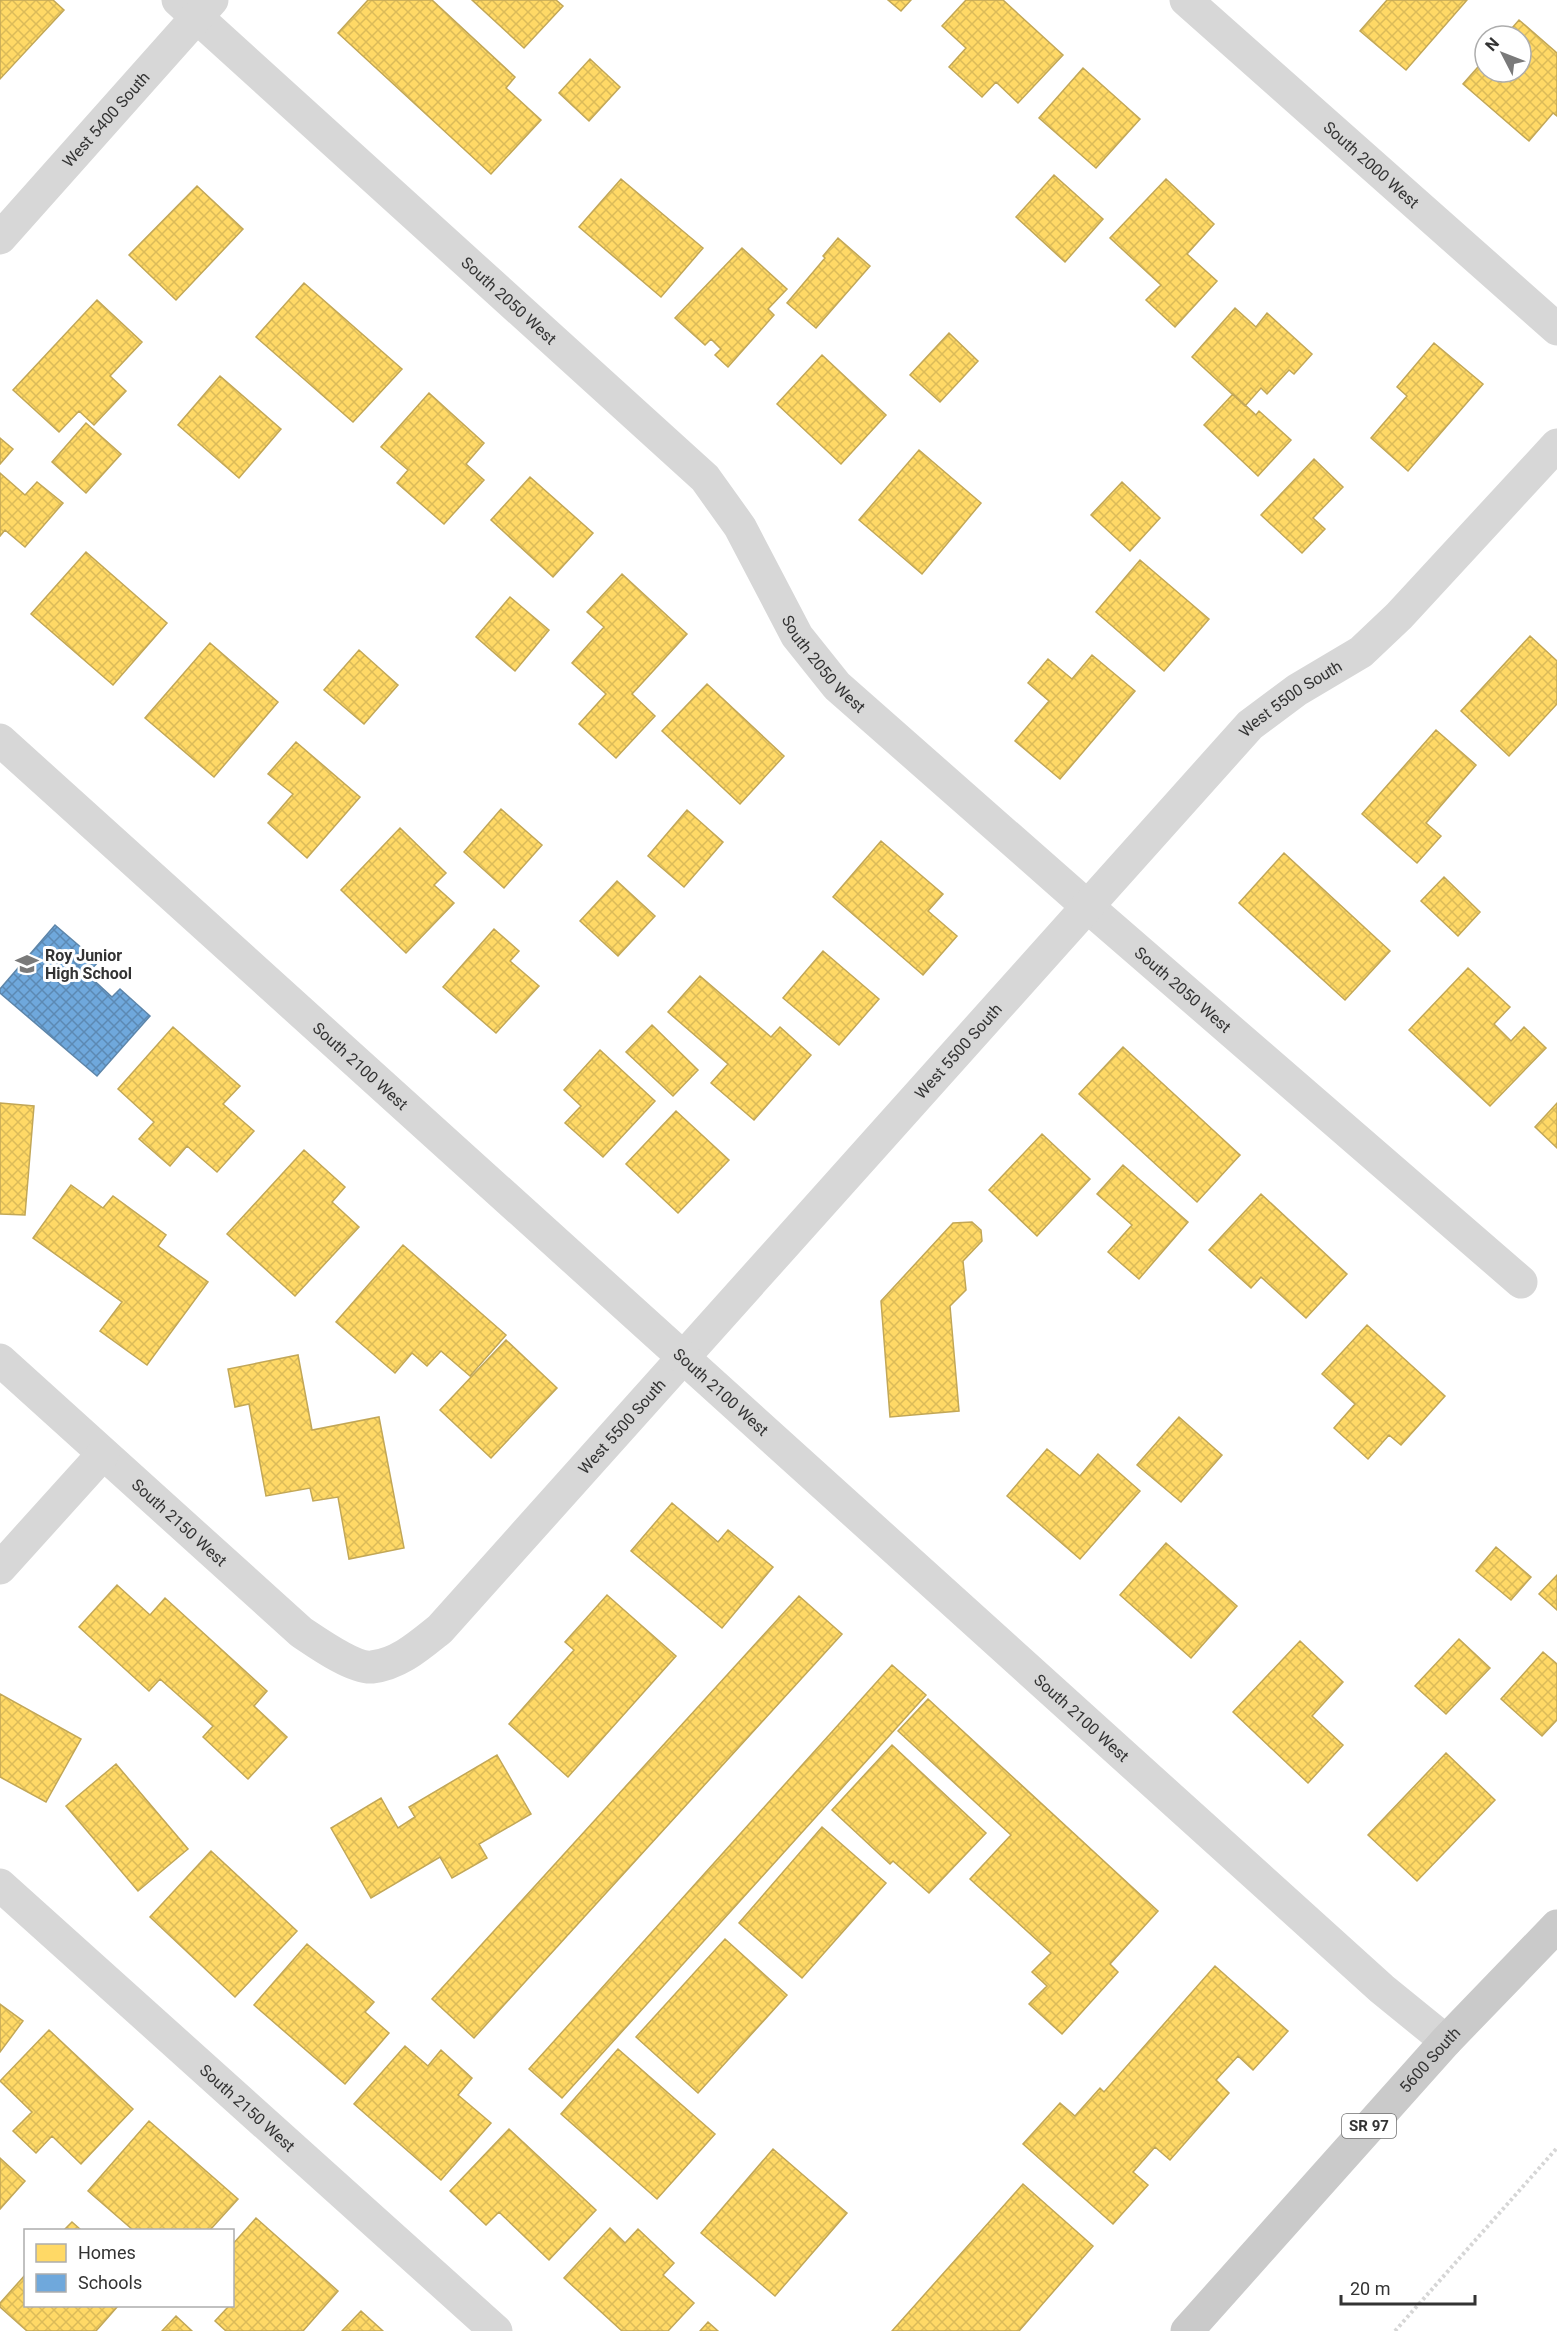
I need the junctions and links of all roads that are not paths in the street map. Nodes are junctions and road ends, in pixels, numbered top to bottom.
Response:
1 (1186, 0) edge
2 (196, 6) edge
3 (0, 238) edge
4 (1557, 329) edge
5 (1557, 445) edge
6 (0, 740) edge
7 (1088, 907) junction
8 (1521, 1282) dead end
9 (684, 1358) junction
10 (0, 1360) edge
11 (103, 1454) junction
12 (0, 1568) edge
13 (370, 1668) joint
14 (0, 1885) edge
15 (1557, 1926) edge
16 (1446, 2041) junction
17 (496, 2331) edge
18 (1187, 2331) edge

1 - 4 street, South 2000 West
2 - 3 street, West 5400 South
2 - 7 street, South 2050 West
5 - 7 street, West 5500 South
6 - 9 street, South 2100 West
7 - 8 street, South 2050 West
7 - 9 street, West 5500 South
9 - 13 street, West 5500 South
9 - 16 street, South 2100 West
10 - 11 street, South 2150 West
11 - 12 street
11 - 13 street, South 2150 West
14 - 17 street, South 2150 West
15 - 16 main road, 5600 South / SR 97
16 - 18 main road, 5600 South / SR 97

